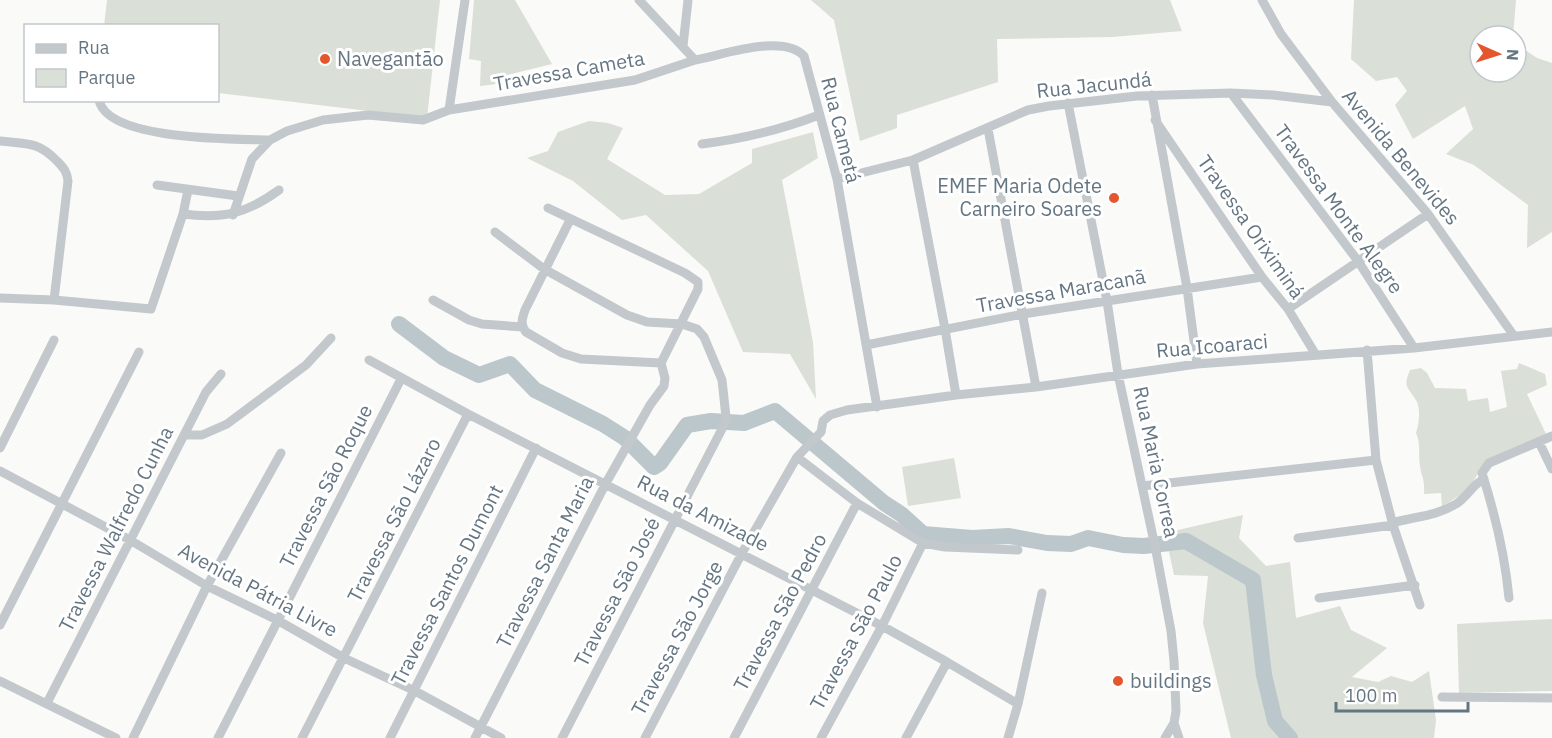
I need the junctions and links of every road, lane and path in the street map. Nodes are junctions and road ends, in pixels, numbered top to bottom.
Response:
1 (465, 0) edge
2 (639, 0) edge
3 (688, 0) edge
4 (1262, 0) edge
5 (683, 46) junction
6 (695, 60) junction
7 (1232, 93) junction
8 (1152, 95) junction
9 (99, 102) edge
10 (1332, 102) junction
11 (1068, 103) junction
12 (448, 110) junction
13 (819, 115) junction
14 (1155, 120) junction
15 (988, 129) junction
16 (270, 140) junction
17 (0, 141) edge
18 (702, 144) dead end
19 (913, 160) junction
20 (837, 179) junction
21 (157, 185) dead end
22 (188, 190) junction
23 (279, 190) dead end
24 (238, 196) junction
25 (548, 208) dead end
26 (183, 214) junction
27 (1428, 214) junction
28 (233, 215) junction
29 (570, 220) junction
30 (495, 232) dead end
31 (1358, 261) junction
32 (544, 269) junction
33 (1262, 277) junction
34 (1187, 288) junction
35 (0, 298) edge
36 (54, 300) junction
37 (433, 300) dead end
38 (1107, 301) junction
39 (1288, 309) junction
40 (1023, 314) junction
41 (682, 324) junction
42 (522, 327) junction
43 (945, 329) junction
44 (1552, 332) edge
45 (1514, 336) junction
46 (331, 338) dead end
47 (54, 340) dead end
48 (866, 345) junction
49 (1414, 348) junction
50 (1367, 350) junction
51 (139, 352) dead end
52 (1316, 355) junction
53 (369, 360) dead end
54 (661, 363) junction
55 (1197, 364) junction
56 (221, 374) dead end
57 (1118, 374) junction
58 (401, 379) junction
59 (1036, 387) junction
60 (956, 395) junction
61 (877, 407) junction
62 (468, 414) junction
63 (185, 435) junction
64 (1552, 436) edge
65 (1539, 442) junction
66 (0, 448) edge
67 (536, 448) junction
68 (281, 453) dead end
69 (797, 457) junction
70 (1376, 460) junction
71 (1552, 469) edge
72 (0, 471) edge
73 (1484, 479) junction
74 (606, 483) junction
75 (1142, 486) junction
76 (62, 502) junction
77 (857, 503) junction
78 (674, 519) junction
79 (1393, 524) junction
80 (1298, 538) dead end
81 (130, 540) junction
82 (923, 543) junction
83 (1018, 550) dead end
84 (742, 553) junction
85 (1414, 585) junction
86 (207, 586) junction
87 (811, 591) junction
88 (1042, 593) dead end
89 (1319, 598) dead end
90 (1509, 598) dead end
91 (1420, 604) dead end
92 (277, 620) junction
93 (0, 625) edge
94 (882, 626) junction
95 (344, 658) junction
96 (947, 662) junction
97 (0, 681) edge
98 (415, 691) junction
99 (1442, 697) dead end
100 (1552, 698) edge
101 (47, 703) junction
102 (1018, 704) junction
103 (1174, 723) junction
104 (480, 728) junction
105 (116, 738) edge
106 (133, 738) edge
107 (218, 738) edge
108 (302, 738) edge
109 (390, 738) edge
110 (475, 738) edge
111 (501, 738) edge
112 (562, 738) edge
113 (645, 738) edge
114 (734, 738) edge
115 (821, 738) edge
116 (906, 738) edge
117 (1008, 738) edge
118 (1165, 738) edge
119 (1179, 738) edge

1 - 12 street
2 - 5 street
3 - 5 street
4 - 10 street, Avenida Benevides
5 - 6 street
6 - 12 street, Travessa Cameta
6 - 13 street, Rua Cametá
7 - 8 street, Rua Jacundá
7 - 10 street, Rua Jacundá
7 - 31 street, Travessa Monte Alegre
8 - 11 street, Rua Jacundá
8 - 14 street
9 - 16 street
10 - 27 street, Avenida Benevides
11 - 15 street, Rua Jacundá
11 - 38 street, Rua Maria Correa
12 - 16 street, Travessa Cameta
13 - 18 street
13 - 20 street, Rua Cametá
14 - 33 street, Travessa Oriximiná
14 - 34 street
15 - 19 street, Rua Jacundá
15 - 40 street
16 - 24 street
17 - 36 street
19 - 20 street, Rua Jacundá
19 - 43 street
20 - 48 street, Rua Cametá
21 - 22 street
22 - 24 street
22 - 26 street
23 - 28 street
24 - 28 street
25 - 29 street
26 - 28 street
26 - 36 street
27 - 31 street
27 - 45 street, Avenida Benevides
29 - 32 street
29 - 41 street
30 - 32 street
31 - 39 street
31 - 49 street, Travessa Monte Alegre
32 - 41 street
32 - 42 street
33 - 34 street, Travessa Maracanã
33 - 39 street, Travessa Oriximiná
34 - 38 street, Travessa Maracanã
34 - 55 street
35 - 36 street
37 - 42 street
38 - 40 street, Travessa Maracanã
38 - 57 street, Rua Maria Correa
39 - 52 street, Travessa Oriximiná
40 - 43 street, Travessa Maracanã
40 - 59 street
41 - 54 street
41 - 78 street, Travessa São José
42 - 54 street
43 - 48 street, Travessa Maracanã
43 - 60 street
44 - 45 street, Rua Icoaraci
45 - 49 street, Rua Icoaraci
46 - 63 street
47 - 66 street
48 - 61 street, Rua Cametá
49 - 50 street, Rua Icoaraci
50 - 52 street, Rua Icoaraci
50 - 70 street
51 - 76 street
52 - 55 street, Rua Icoaraci
53 - 58 street, Rua da Amizade
54 - 74 street, Travessa Santa Maria
55 - 57 street, Rua Icoaraci
56 - 63 street, Travessa Walfredo Cunha
57 - 59 street, Rua Icoaraci
57 - 75 street, Rua Maria Correa
58 - 62 street, Rua da Amizade
58 - 92 street, Travessa São Roque
59 - 60 street, Rua Icoaraci
60 - 61 street, Rua Icoaraci
61 - 69 street, Travessa São Jorge
62 - 67 street, Rua da Amizade
62 - 95 street, Travessa São Lázaro
63 - 81 street, Travessa Walfredo Cunha
64 - 65 street
65 - 71 street
65 - 73 street
67 - 74 street, Rua da Amizade
67 - 98 street, Travessa Santos Dumont
68 - 86 street
69 - 77 street
69 - 84 street, Travessa São Jorge
70 - 75 street
70 - 79 street
72 - 76 street, Avenida Pátria Livre
73 - 79 street
73 - 90 street
74 - 78 street, Rua da Amizade
74 - 104 street, Travessa Santa Maria
75 - 103 street, Rua Maria Correa
76 - 81 street, Avenida Pátria Livre
76 - 93 street
77 - 82 street
77 - 87 street, Travessa São Pedro
78 - 84 street, Rua da Amizade
78 - 112 street, Travessa São José
79 - 80 street
79 - 85 street
81 - 86 street, Avenida Pátria Livre
81 - 101 street, Travessa Walfredo Cunha
82 - 83 street
82 - 94 street, Travessa São Paulo
84 - 87 street, Rua da Amizade
84 - 113 street, Travessa São Jorge
85 - 89 street
85 - 91 street
86 - 92 street, Avenida Pátria Livre
86 - 106 street
87 - 94 street, Rua da Amizade
87 - 114 street, Travessa São Pedro
88 - 102 street
92 - 95 street, Avenida Pátria Livre
92 - 107 street, Travessa São Roque
94 - 96 street, Rua da Amizade
94 - 115 street, Travessa São Paulo
95 - 98 street, Avenida Pátria Livre
95 - 108 street, Travessa São Lázaro
96 - 102 street, Rua da Amizade
96 - 116 street
97 - 101 street
98 - 104 street, Avenida Pátria Livre
98 - 109 street, Travessa Santos Dumont
99 - 100 street
101 - 105 street
102 - 117 street
103 - 118 street
103 - 119 street
104 - 110 street, Travessa Santa Maria
104 - 111 street, Avenida Pátria Livre

